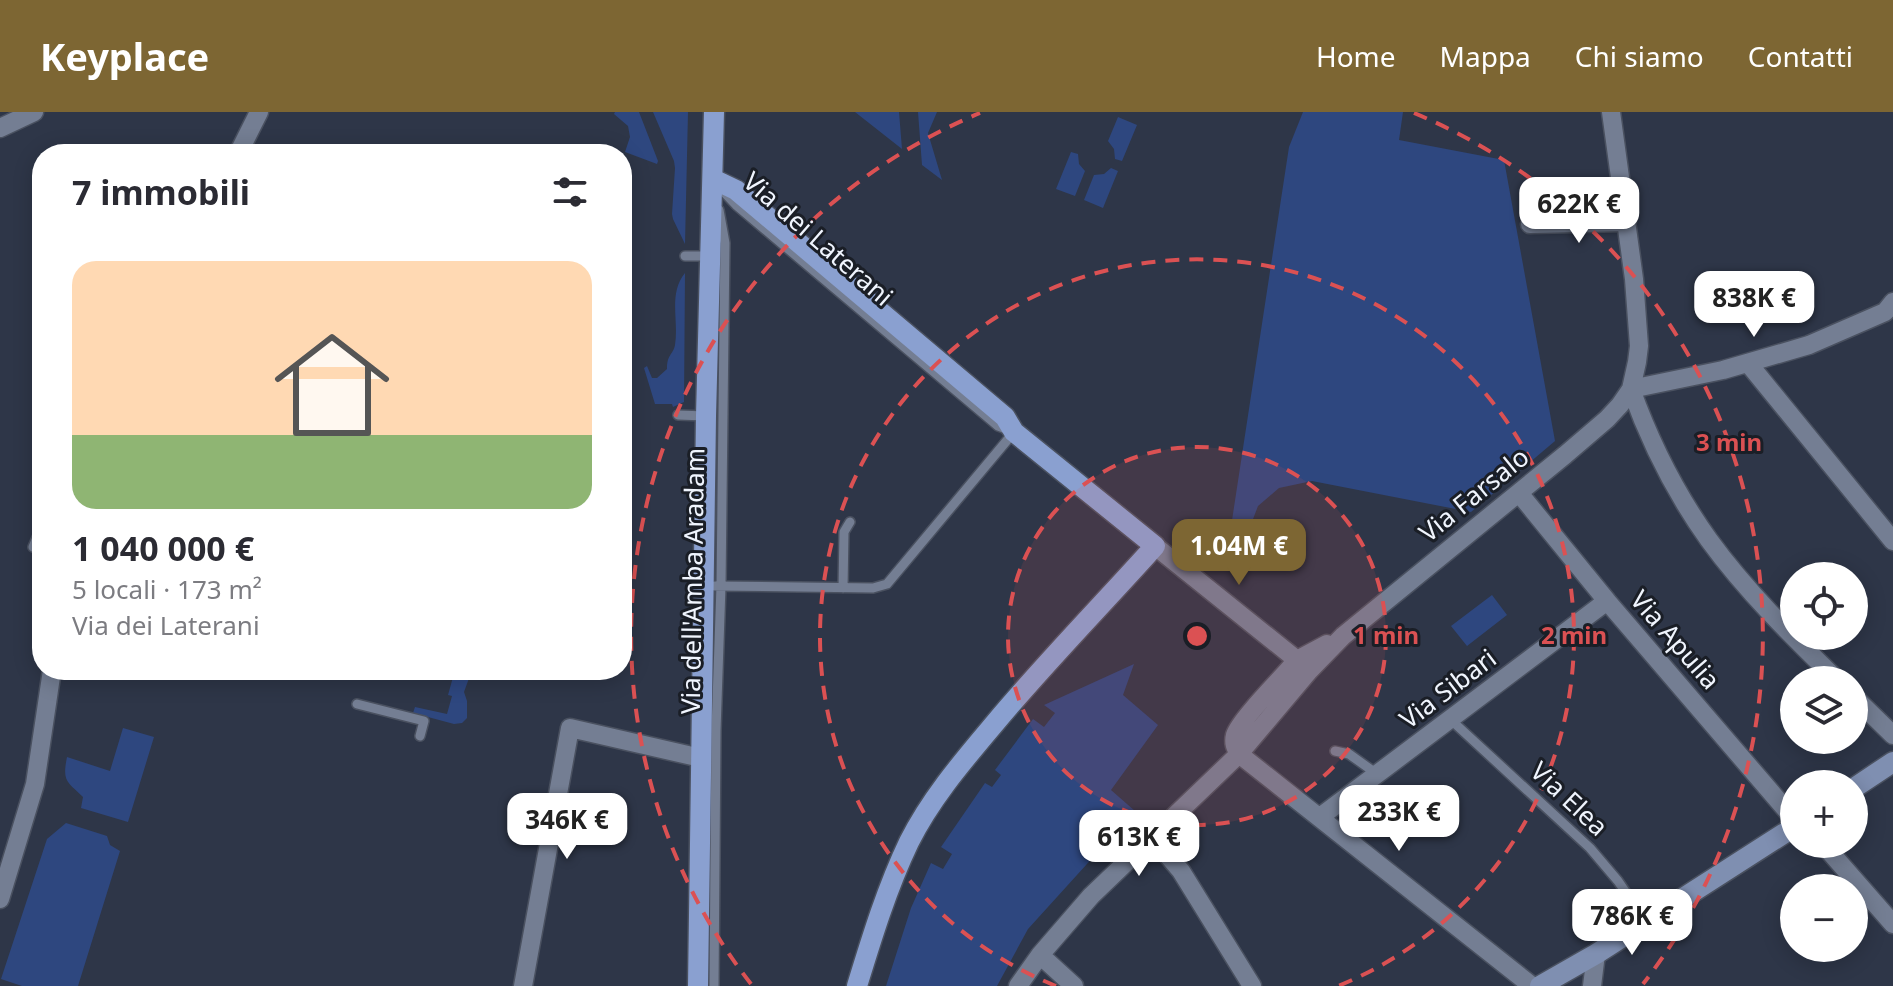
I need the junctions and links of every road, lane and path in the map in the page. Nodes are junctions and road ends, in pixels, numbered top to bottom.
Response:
1 (34, 112) edge
2 (259, 112) edge
3 (714, 112) edge
4 (1611, 112) edge
5 (0, 128) edge
6 (243, 144) edge
7 (713, 179) junction
8 (1627, 222) junction
9 (1530, 224) dead end
10 (685, 256) dead end
11 (718, 257) junction
12 (1890, 312) edge
13 (1748, 363) junction
14 (1631, 389) junction
15 (678, 415) dead end
16 (706, 416) junction
17 (1014, 432) junction
18 (1519, 493) junction
19 (850, 522) dead end
20 (1893, 541) edge
21 (1155, 546) junction
22 (712, 586) junction
23 (843, 588) junction
24 (1607, 601) junction
25 (1343, 636) junction
26 (1297, 660) junction
27 (1823, 666) edge
28 (51, 680) edge
29 (1297, 686) junction
30 (357, 704) dead end
31 (1868, 711) edge
32 (1451, 720) junction
33 (1893, 735) edge
34 (420, 736) dead end
35 (1335, 751) dead end
36 (1239, 754) junction
37 (701, 758) junction
38 (1893, 762) edge
39 (1377, 774) junction
40 (1868, 779) edge
41 (1780, 803) edge
42 (1320, 817) junction
43 (1780, 836) edge
44 (1152, 837) junction
45 (1835, 858) edge
46 (0, 899) edge
47 (1646, 922) junction
48 (1893, 924) edge
49 (1596, 954) junction
50 (1040, 955) junction
51 (523, 986) edge
52 (698, 986) edge
53 (714, 986) edge
54 (857, 986) edge
55 (1018, 986) edge
56 (1074, 986) edge
57 (1252, 986) edge
58 (1532, 986) edge
59 (1540, 986) edge
60 (1592, 986) edge

1 - 5 street
2 - 6 street
3 - 7 main road, Via dell'Amba Aradam
4 - 8 street
7 - 11 main road, Via dell'Amba Aradam
7 - 17 main road, Via dei Laterani
8 - 9 street
8 - 14 street
10 - 11 lane
11 - 16 main road, Via dell'Amba Aradam
11 - 22 lane, Via dell'Amba Aradam
12 - 13 street
13 - 14 street
13 - 20 street
14 - 18 street, Via Farsalo
14 - 27 street
15 - 16 lane
16 - 22 main road, Via dell'Amba Aradam
17 - 21 main road, Via dei Laterani
17 - 23 lane
18 - 24 street, Via Apulia
18 - 25 street, Via Farsalo
19 - 23 lane
21 - 26 street, Via dei Laterani
21 - 54 main road
22 - 23 lane
22 - 37 main road, Via dell'Amba Aradam
22 - 53 lane, Via dell'Amba Aradam
24 - 32 street, Via Sibari
24 - 41 street, Via Apulia
25 - 26 street, Via Farsalo
25 - 29 street, Via Farsalo
26 - 29 street
26 - 36 street
28 - 46 street
29 - 36 street, Via Farsalo
30 - 34 lane
31 - 33 street
32 - 39 street, Via Sibari
32 - 47 lane, Via Elea
35 - 39 lane
36 - 42 street
36 - 44 street, Via Farsalo
37 - 51 street
37 - 52 main road, Via dell'Amba Aradam
38 - 40 main road
39 - 42 street, Via Sibari
42 - 58 street
43 - 47 main road
44 - 50 street, Via Farsalo
44 - 57 street
45 - 48 street
47 - 49 main road
49 - 59 main road
49 - 60 street
50 - 55 street, Via Farsalo
50 - 56 street

